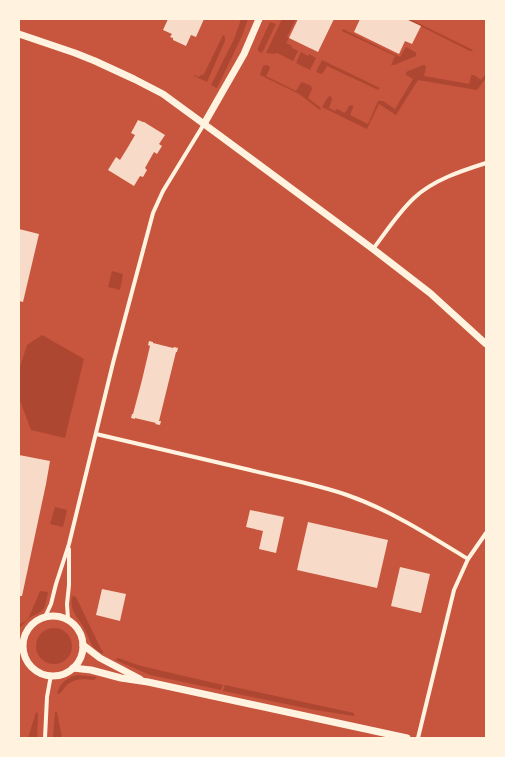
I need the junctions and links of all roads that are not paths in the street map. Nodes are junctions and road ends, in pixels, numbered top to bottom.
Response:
1 (259, 19) edge
2 (19, 34) edge
3 (204, 124) junction
4 (486, 163) edge
5 (373, 249) junction
6 (486, 344) edge
7 (96, 434) junction
8 (486, 533) edge
9 (70, 544) junction
10 (468, 559) junction
11 (45, 617) junction
12 (68, 619) junction
13 (23, 635) edge
14 (83, 645) junction
15 (22, 653) edge
16 (73, 668) junction
17 (51, 675) junction
18 (148, 682) junction
19 (45, 738) edge
20 (408, 738) edge
21 (418, 738) edge

1 - 3 street
2 - 3 street
3 - 5 street
3 - 7 street
4 - 5 street
5 - 6 street
7 - 9 street
7 - 10 street
8 - 10 street
9 - 11 street
9 - 12 street
10 - 21 street
11 - 12 street
11 - 13 street
12 - 14 street
13 - 15 street
14 - 16 street
14 - 18 street
15 - 17 street
16 - 17 street
16 - 18 street
17 - 19 street
18 - 20 street

